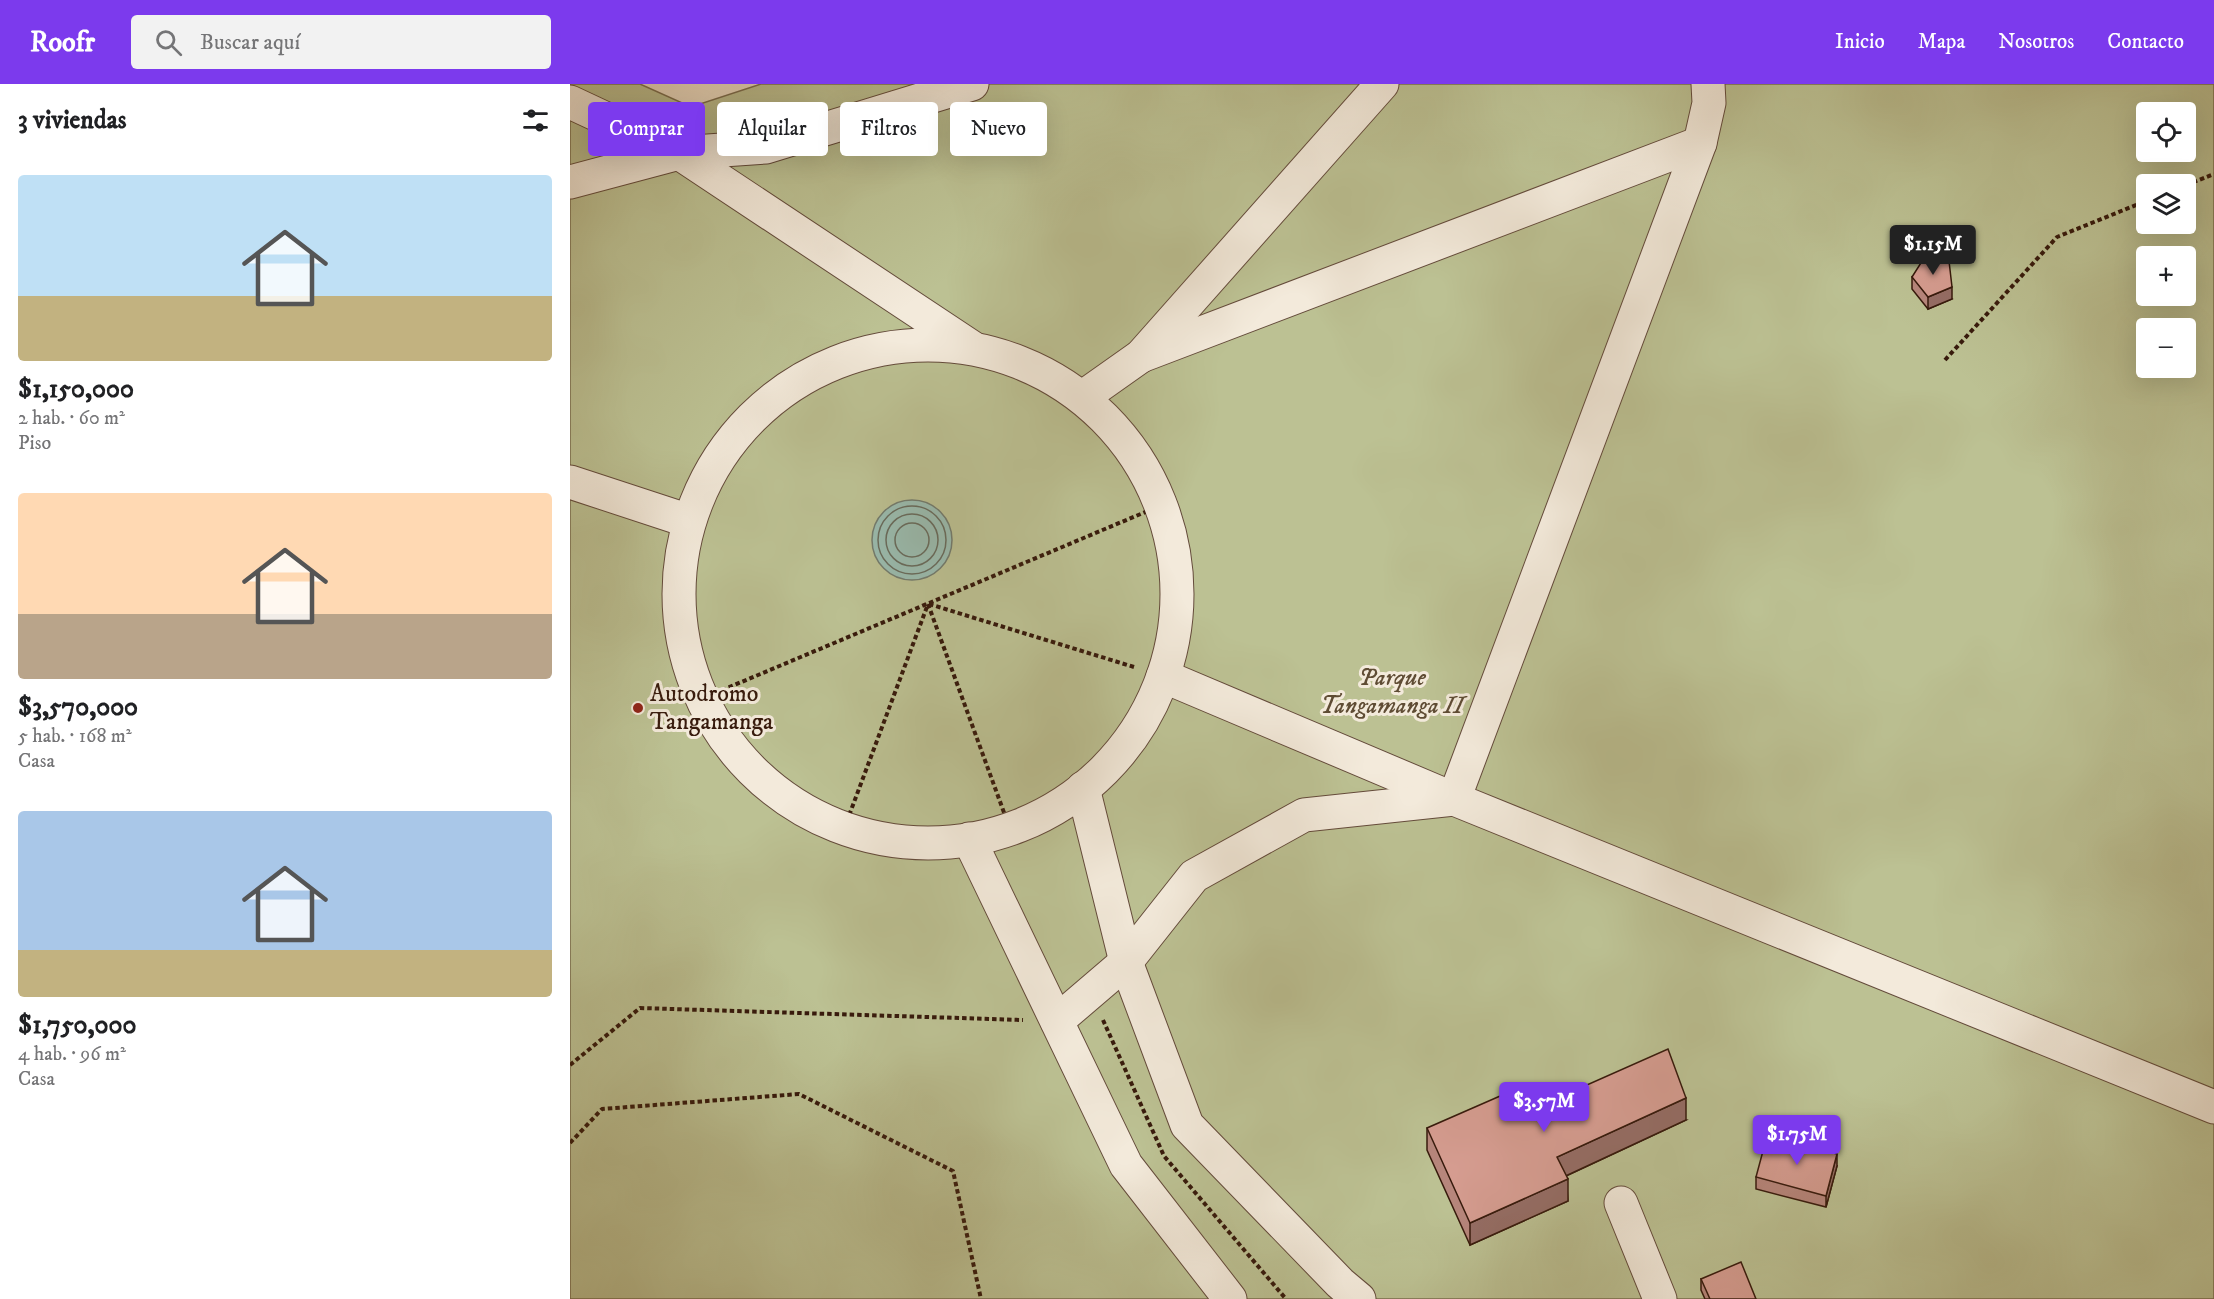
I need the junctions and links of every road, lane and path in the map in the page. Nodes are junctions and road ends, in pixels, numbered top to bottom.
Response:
1 (972, 84) edge
2 (1382, 84) edge
3 (1736, 84) edge
4 (1709, 94) edge
5 (570, 102) edge
6 (588, 110) edge
7 (1700, 144) junction
8 (705, 151) edge
9 (668, 156) edge
10 (684, 156) edge
11 (2214, 174) edge
12 (2196, 181) edge
13 (570, 182) edge
14 (2136, 205) edge
15 (973, 348) junction
16 (1141, 356) junction
17 (1945, 360) dead end
18 (1083, 398) junction
19 (570, 482) edge
20 (1162, 505) junction
21 (689, 521) junction
22 (928, 603) junction
23 (1163, 676) junction
24 (701, 699) junction
25 (1083, 788) junction
26 (1454, 799) junction
27 (844, 829) junction
28 (1010, 829) junction
29 (969, 839) junction
30 (1126, 962) junction
31 (1057, 1021) junction
32 (570, 1065) edge
33 (2214, 1107) edge
34 (570, 1143) edge
35 (1621, 1203) dead end
36 (981, 1299) edge
37 (1230, 1299) edge
38 (1359, 1299) edge
39 (1660, 1299) edge

1 - 8 street
2 - 16 street
3 - 4 street
4 - 7 street
5 - 6 street
7 - 16 street
7 - 26 street
9 - 13 street
10 - 15 street
11 - 12 path
14 - 17 path
15 - 18 street
15 - 21 street
16 - 18 street
18 - 20 street
19 - 21 street
20 - 22 path
20 - 23 street
21 - 24 street
22 - 23 path
22 - 24 path
22 - 27 path
22 - 28 path
23 - 25 street
23 - 26 street
24 - 27 street
25 - 28 street
25 - 30 street
26 - 30 street
26 - 33 street
27 - 29 street
28 - 29 street
29 - 31 street
30 - 31 street
30 - 38 street
31 - 32 path
31 - 37 street
34 - 36 path
35 - 39 street

